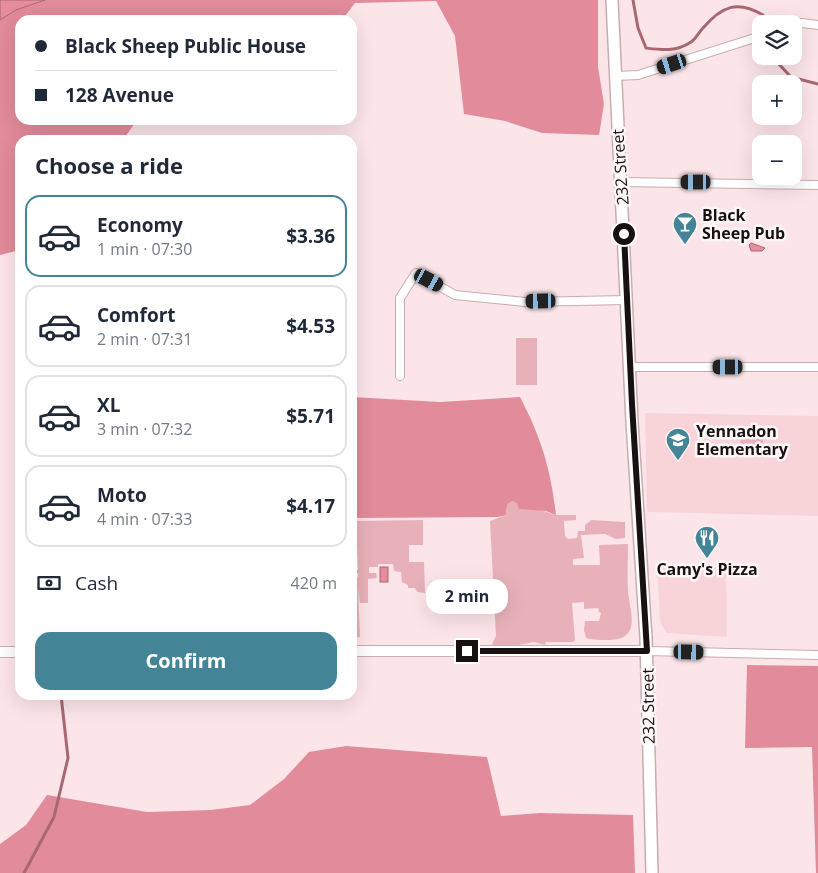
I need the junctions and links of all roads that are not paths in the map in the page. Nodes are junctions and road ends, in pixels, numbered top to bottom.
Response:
1 (612, 5) edge
2 (802, 23) edge
3 (818, 25) edge
4 (752, 39) edge
5 (615, 76) junction
6 (621, 182) junction
7 (818, 185) edge
8 (628, 300) junction
9 (630, 367) junction
10 (818, 367) edge
11 (400, 376) dead end
12 (357, 651) edge
13 (647, 651) junction
14 (0, 652) edge
15 (15, 652) edge
16 (818, 655) edge
17 (652, 873) edge

1 - 5 main road, 232 Street
2 - 3 street
4 - 5 street
5 - 6 main road, 232 Street
6 - 7 street
6 - 8 main road, 232 Street
8 - 9 main road, 232 Street
8 - 11 street
9 - 10 street
9 - 13 main road, 232 Street
12 - 13 street
13 - 16 street
13 - 17 main road, 232 Street
14 - 15 street

